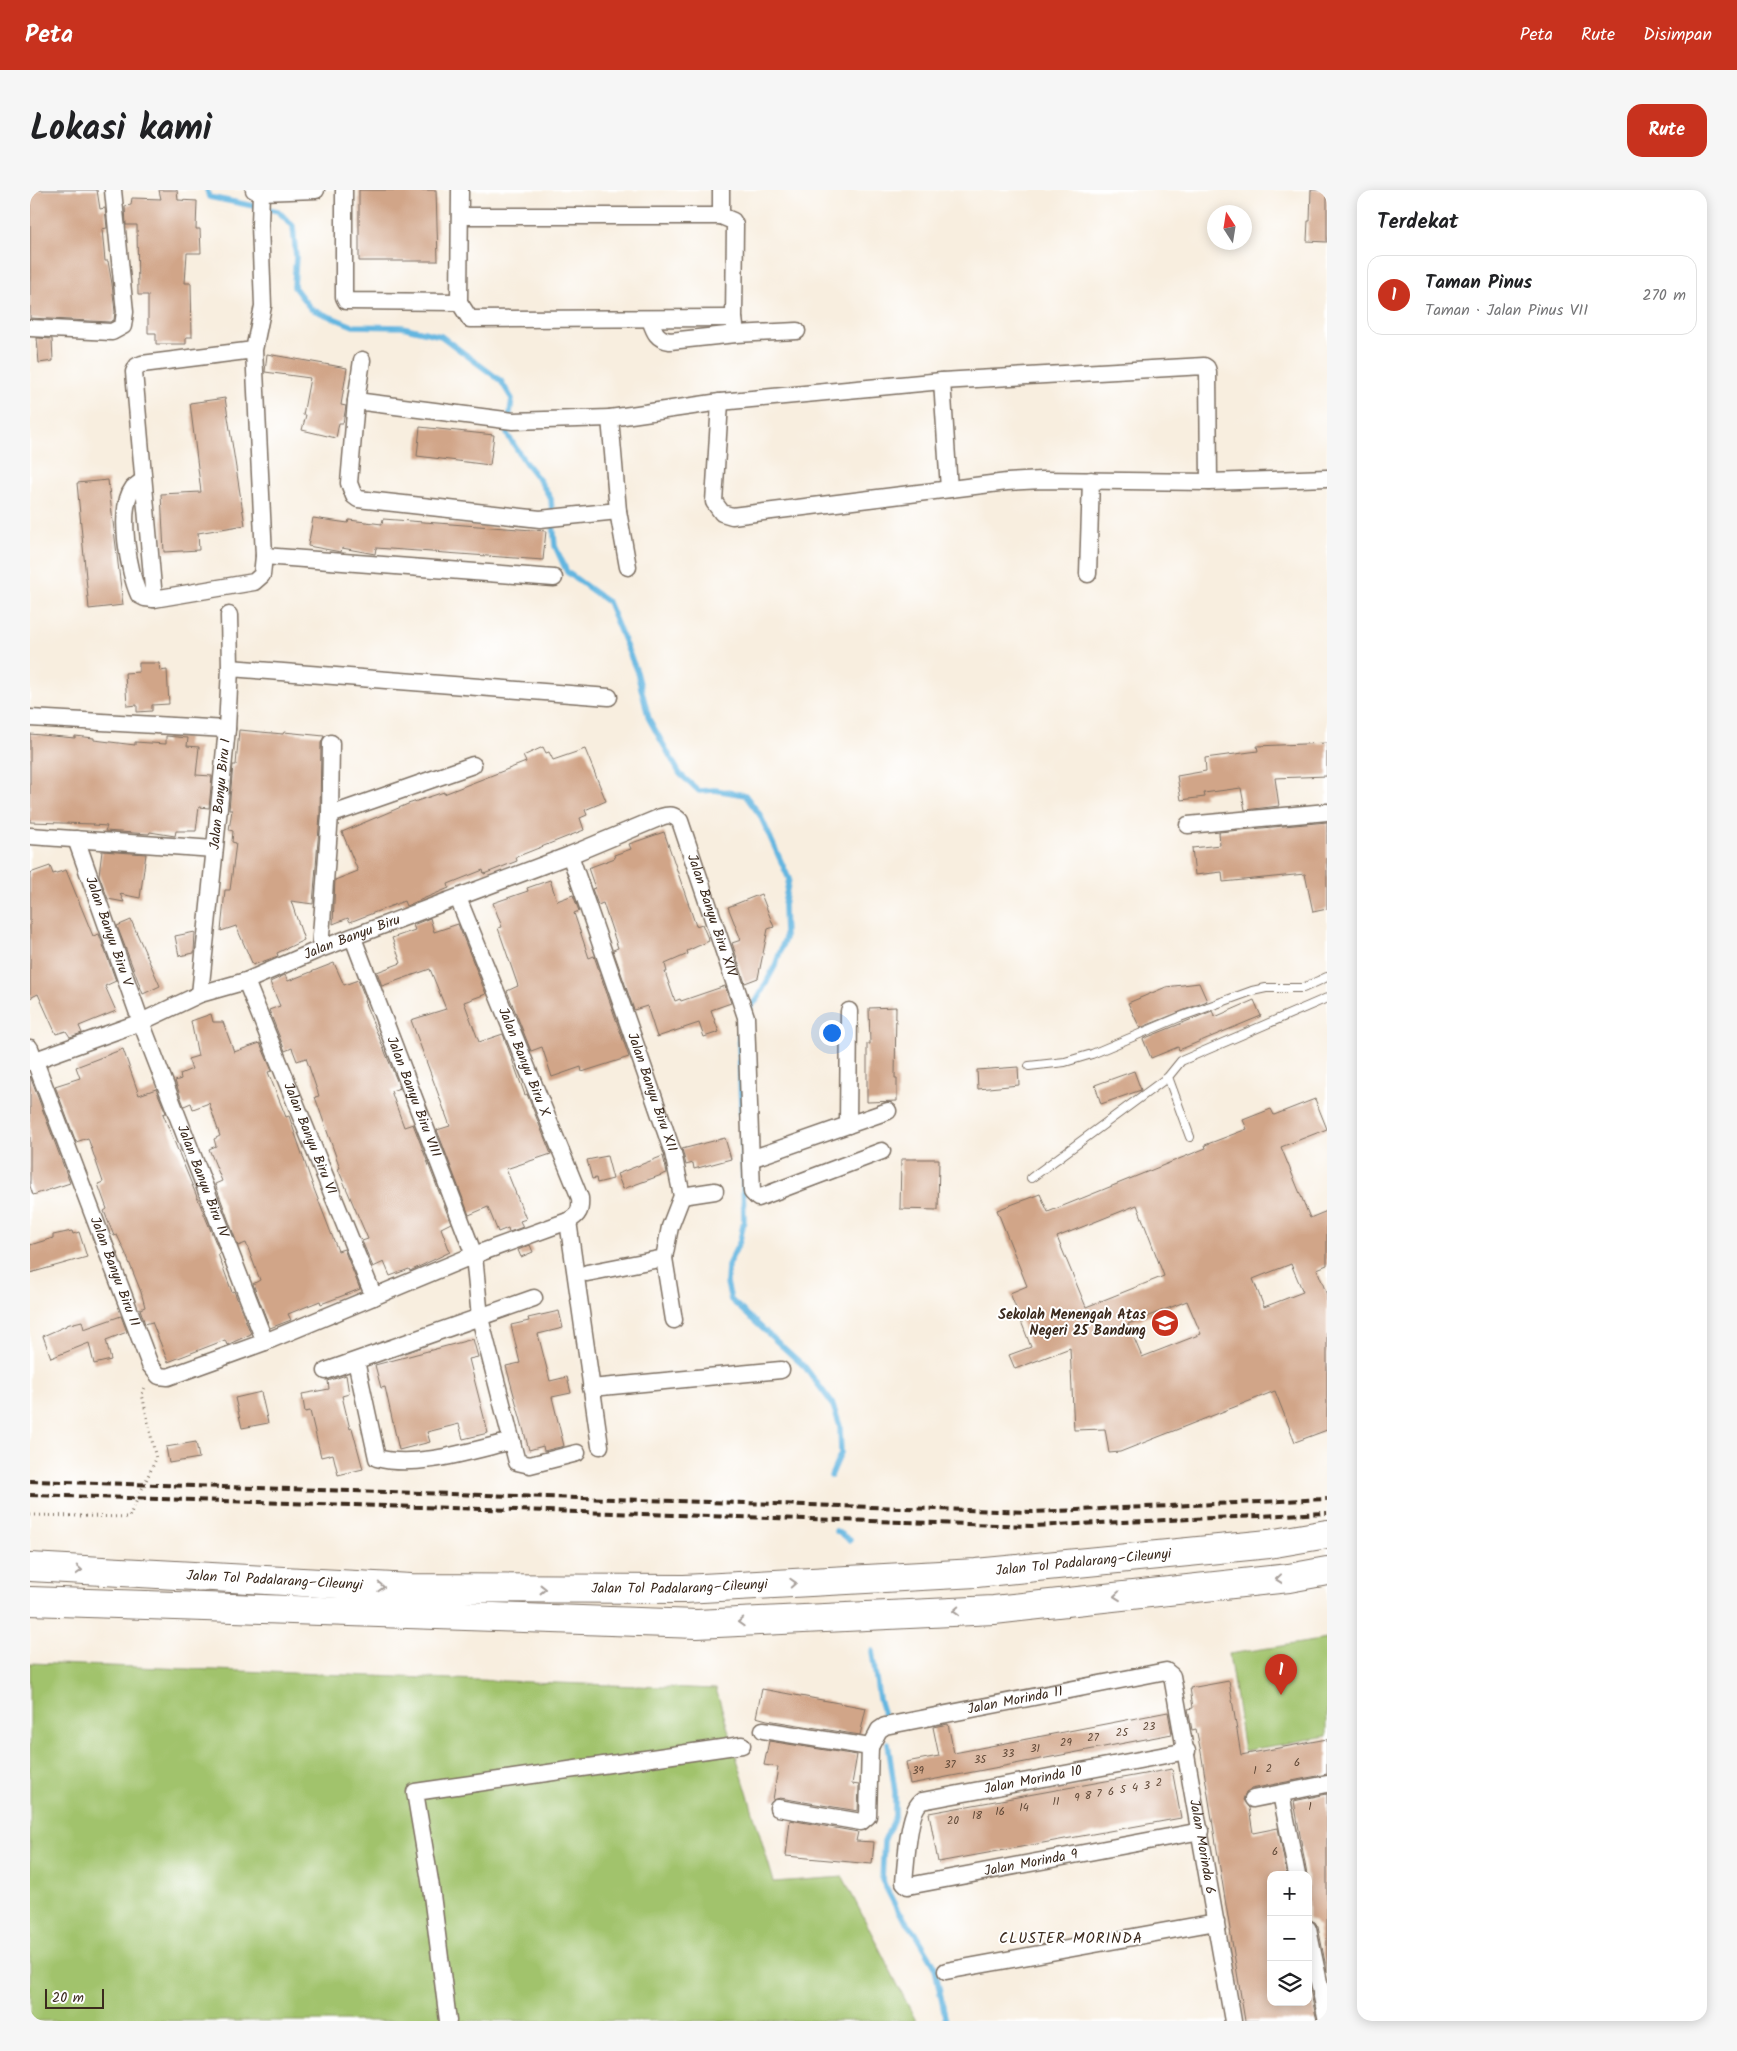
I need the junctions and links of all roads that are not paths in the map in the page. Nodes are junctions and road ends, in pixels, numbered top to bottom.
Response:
1 (113, 190) edge
2 (316, 190) edge
3 (344, 190) edge
4 (460, 190) edge
5 (720, 190) edge
6 (258, 194) edge
7 (460, 216) junction
8 (721, 216) junction
9 (459, 302) junction
10 (650, 319) junction
11 (735, 326) junction
12 (30, 328) edge
13 (797, 331) dead end
14 (254, 350) junction
15 (362, 360) dead end
16 (942, 381) junction
17 (356, 401) junction
18 (720, 402) junction
19 (610, 418) junction
20 (1327, 478) edge
21 (1091, 480) junction
22 (1209, 482) junction
23 (949, 489) junction
24 (618, 511) junction
25 (264, 556) junction
26 (628, 567) dead end
27 (1088, 574) dead end
28 (554, 578) dead end
29 (229, 615) dead end
30 (230, 668) junction
31 (609, 697) dead end
32 (30, 718) edge
33 (227, 729) junction
34 (331, 743) dead end
35 (472, 765) dead end
36 (1327, 812) edge
37 (330, 815) junction
38 (675, 816) joint
39 (1188, 825) dead end
40 (30, 836) edge
41 (76, 839) junction
42 (214, 849) junction
43 (570, 855) junction
44 (458, 898) junction
45 (353, 938) junction
46 (320, 949) junction
47 (1327, 978) edge
48 (246, 981) junction
49 (200, 994) junction
50 (1327, 998) edge
51 (848, 1011) dead end
52 (142, 1022) junction
53 (31, 1057) edge
54 (1029, 1066) dead end
55 (1168, 1077) junction
56 (888, 1111) dead end
57 (848, 1125) junction
58 (1190, 1137) dead end
59 (882, 1151) dead end
60 (751, 1159) junction
61 (1031, 1178) dead end
62 (715, 1191) dead end
63 (682, 1196) junction
64 (568, 1221) junction
65 (474, 1255) junction
66 (664, 1258) junction
67 (587, 1273) dead end
68 (374, 1297) junction
69 (534, 1298) dead end
70 (480, 1318) junction
71 (674, 1320) dead end
72 (265, 1342) junction
73 (356, 1361) junction
74 (781, 1370) dead end
75 (326, 1371) dead end
76 (591, 1388) junction
77 (512, 1441) junction
78 (600, 1446) dead end
79 (577, 1453) dead end
80 (1327, 1534) edge
81 (30, 1567) edge
82 (1327, 1571) edge
83 (30, 1601) edge
84 (1170, 1673) joint
85 (763, 1730) dead end
86 (742, 1745) dead end
87 (870, 1747) junction
88 (1187, 1751) junction
89 (1327, 1784) edge
90 (1281, 1794) junction
91 (1253, 1799) dead end
92 (778, 1808) dead end
93 (1201, 1832) junction
94 (907, 1840) joint
95 (1296, 1871) edge
96 (1216, 1922) junction
97 (1312, 1948) edge
98 (946, 1971) dead end
99 (448, 2021) edge
100 (1233, 2021) edge
101 (1327, 2021) edge

1 - 12 street
2 - 6 street
3 - 9 street
4 - 7 street
5 - 8 street
6 - 14 street
7 - 8 street
7 - 9 street
8 - 11 street
9 - 10 street
10 - 11 street
10 - 11 street
11 - 13 street
14 - 25 street
14 - 25 street
15 - 17 street
16 - 18 street
16 - 22 street
16 - 23 street
17 - 19 street
17 - 24 street
18 - 19 street
18 - 23 street
19 - 24 street
20 - 22 street
21 - 22 street
21 - 23 street
21 - 27 street
24 - 26 street
25 - 28 street
29 - 30 street
30 - 31 street
30 - 33 street
32 - 33 street, Jalan Banyu Biru I
33 - 42 street, Jalan Banyu Biru I
34 - 37 street
35 - 37 street
36 - 39 street
37 - 46 street
38 - 43 street, Jalan Banyu Biru
38 - 60 street, Jalan Banyu Biru XIV
40 - 41 street
41 - 42 street
41 - 52 street, Jalan Banyu Biru V
42 - 49 street, Jalan Banyu Biru I
43 - 44 street, Jalan Banyu Biru
43 - 63 street, Jalan Banyu Biru XII
44 - 45 street, Jalan Banyu Biru
44 - 64 street, Jalan Banyu Biru X
45 - 46 street, Jalan Banyu Biru
45 - 65 street, Jalan Banyu Biru VIII
46 - 48 street, Jalan Banyu Biru
47 - 54 lane
48 - 49 street, Jalan Banyu Biru
48 - 68 street, Jalan Banyu Biru VI
49 - 52 street, Jalan Banyu Biru
50 - 55 lane
51 - 57 street
52 - 53 street, Jalan Banyu Biru
52 - 72 street, Jalan Banyu Biru IV
53 - 72 street, Jalan Banyu Biru II
55 - 58 lane
55 - 61 lane
56 - 57 street
57 - 60 street
59 - 60 street, Jalan Banyu Biru XIV
62 - 63 street
63 - 66 street
64 - 65 street
64 - 76 street
65 - 68 street
65 - 70 street, Jalan Banyu Biru VIII
66 - 67 street
66 - 71 street
68 - 72 street
69 - 70 street
70 - 73 street
70 - 77 street, Jalan Banyu Biru VIII
73 - 75 street
73 - 77 street
74 - 76 street
76 - 78 street
77 - 79 street, Jalan Banyu Biru VIII
81 -> 80 highway, Jalan Tol Padalarang–Cileunyi
82 -> 83 highway, Jalan Tol Padalarang–Cileunyi
84 - 87 street, Jalan Morinda 11
84 - 88 street, Jalan Morinda 6
85 - 87 street
86 - 99 street
87 - 92 street
88 - 93 street, Jalan Morinda 6
88 - 94 street, Jalan Morinda 10
89 - 90 street
90 - 91 street
90 - 95 street
93 - 94 street, Jalan Morinda 9
93 - 96 street, Jalan Morinda 6
96 - 98 street
96 - 100 street, Jalan Morinda 6
97 - 101 street

